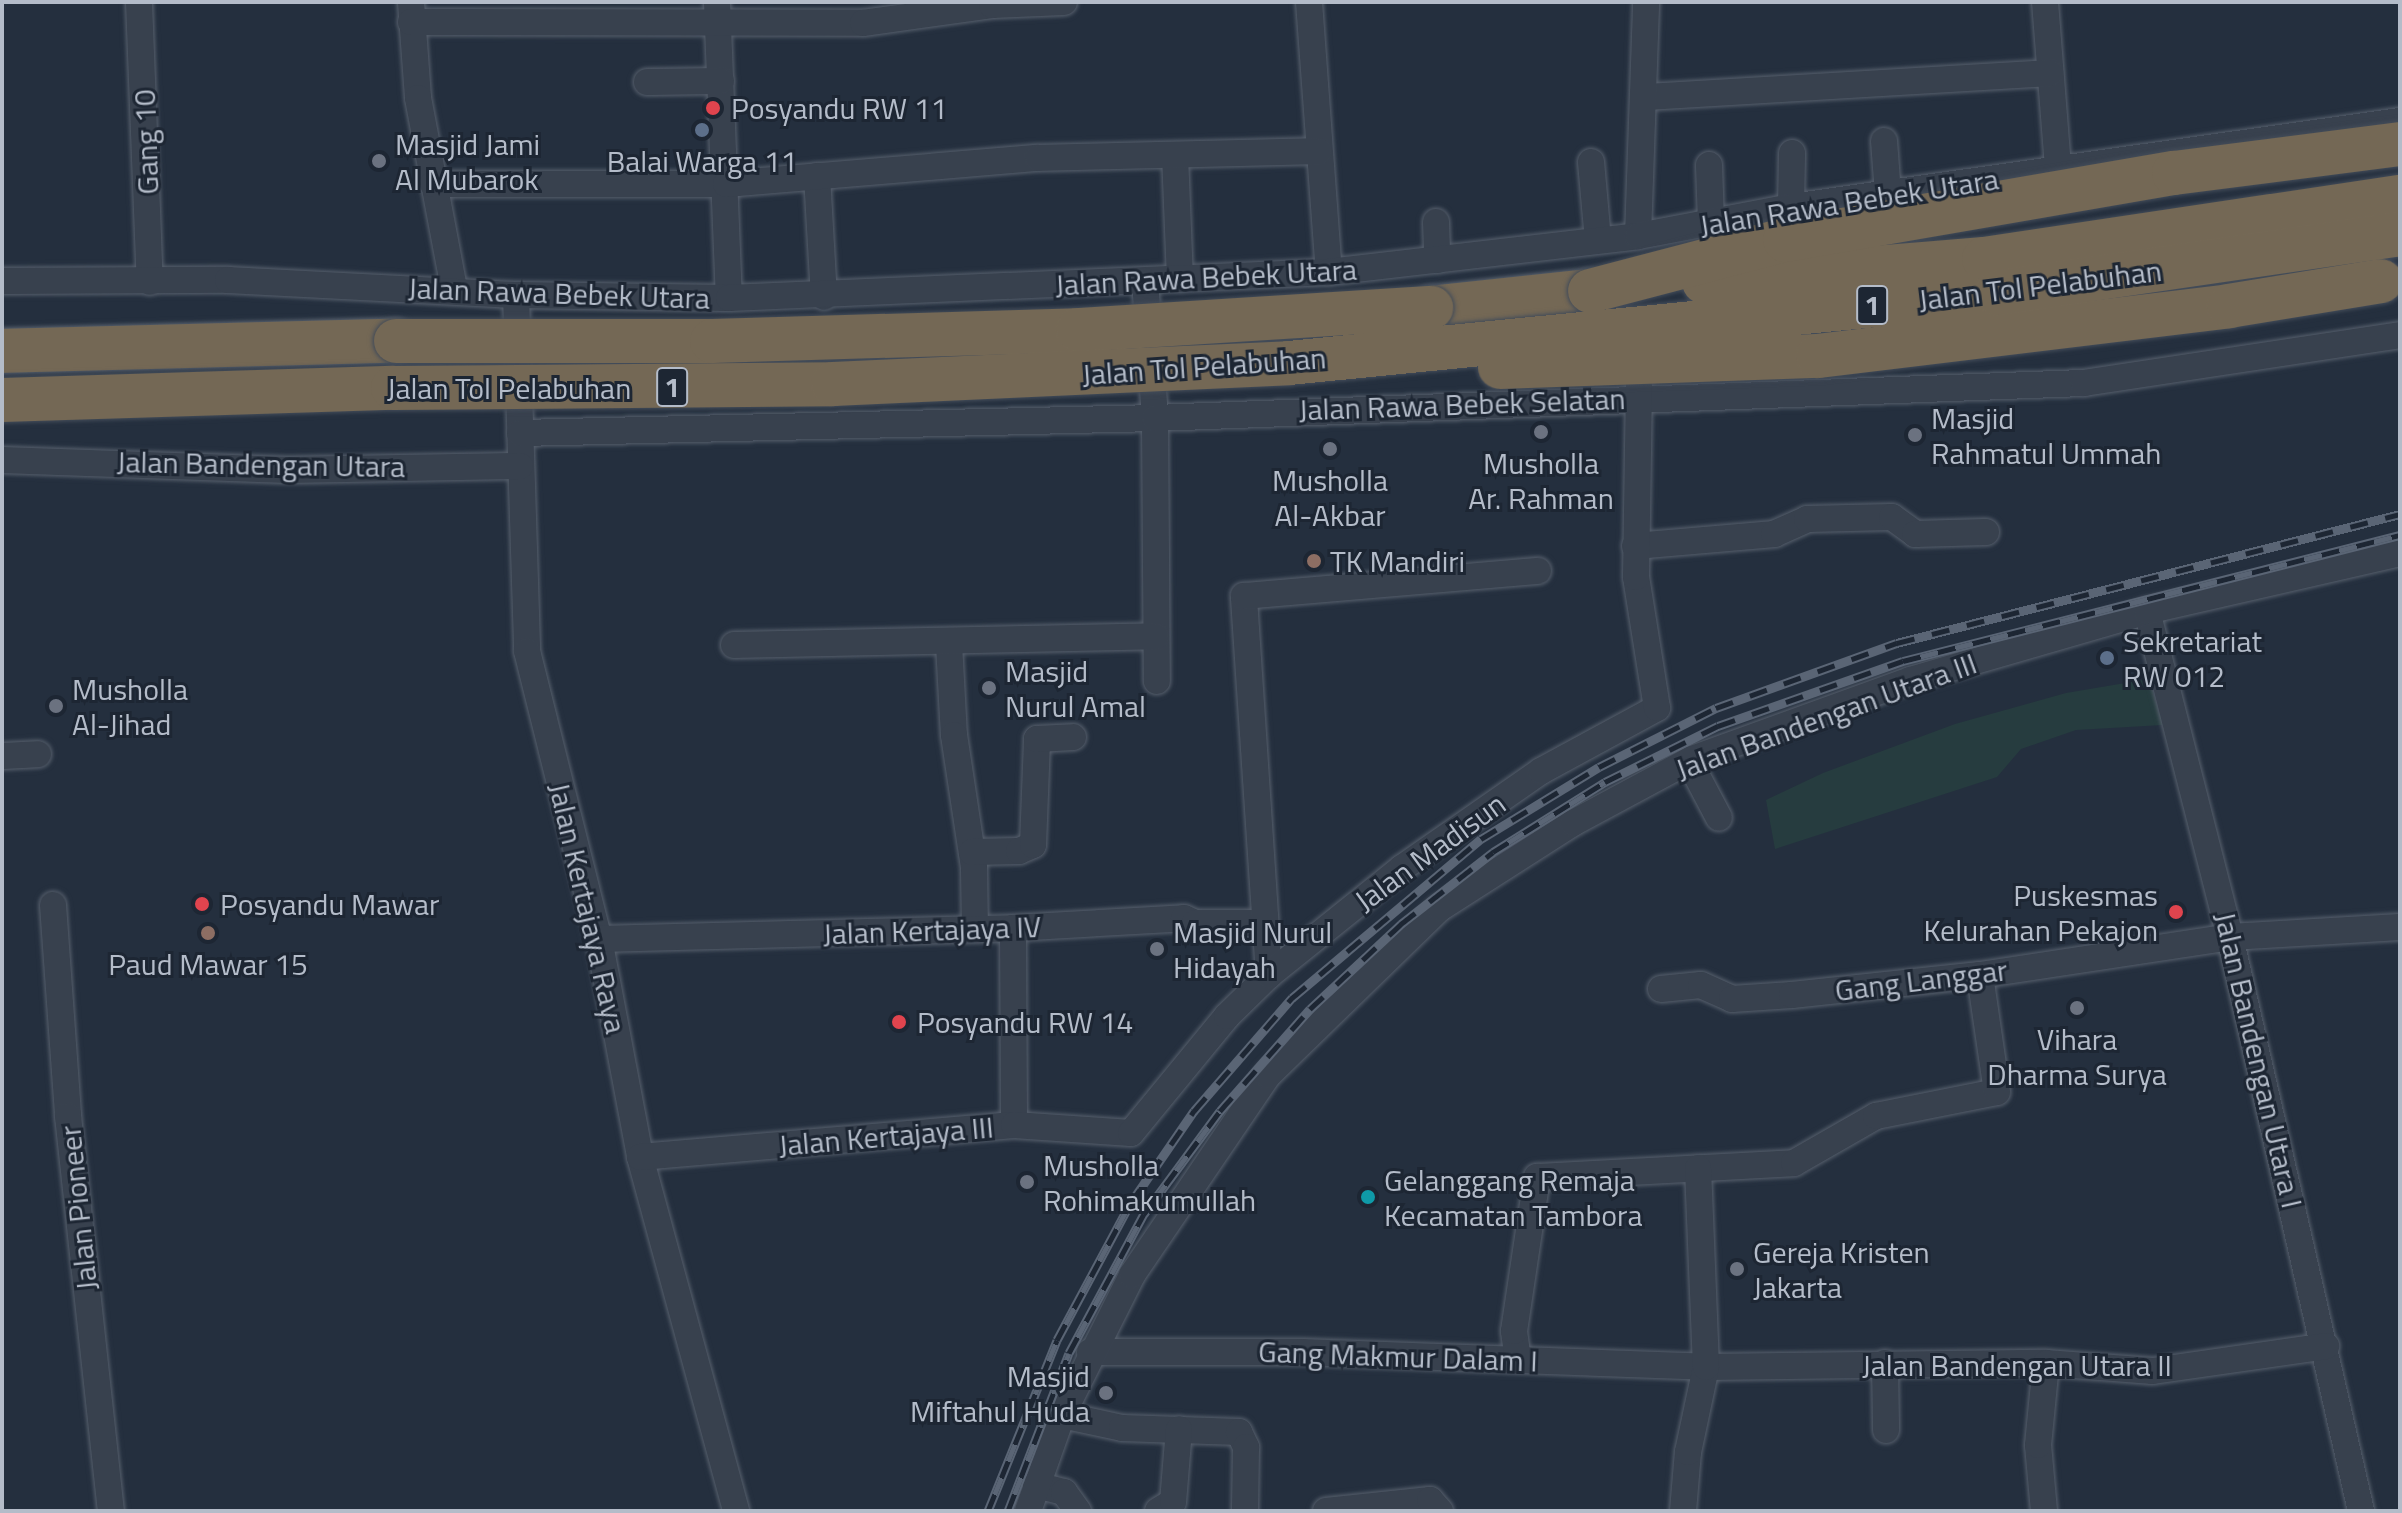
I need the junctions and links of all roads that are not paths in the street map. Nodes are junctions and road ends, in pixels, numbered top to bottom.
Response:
1 (139, 2) edge
2 (1064, 2) edge
3 (1309, 2) edge
4 (1646, 2) edge
5 (2045, 2) edge
6 (411, 12) edge
7 (717, 12) edge
8 (874, 12) edge
9 (2050, 73) junction
10 (721, 81) junction
11 (647, 82) dead end
12 (1647, 97) junction
13 (2400, 121) edge
14 (1884, 141) dead end
15 (2400, 144) edge
16 (1319, 151) junction
17 (1792, 153) dead end
18 (1175, 155) junction
19 (1591, 162) dead end
20 (1709, 165) dead end
21 (2058, 169) junction
22 (817, 176) junction
23 (433, 184) junction
24 (726, 184) junction
25 (1888, 194) junction
26 (2400, 197) edge
27 (1791, 207) junction
28 (1436, 222) dead end
29 (1711, 223) junction
30 (2400, 234) edge
31 (1632, 236) junction
32 (1598, 240) junction
33 (1437, 260) junction
34 (1329, 272) junction
35 (2400, 278) edge
36 (1180, 279) junction
37 (2, 281) edge
38 (1145, 281) junction
39 (150, 282) junction
40 (454, 289) junction
41 (1590, 291) junction
42 (516, 295) junction
43 (824, 297) junction
44 (729, 298) junction
45 (2400, 335) edge
46 (2, 351) edge
47 (1341, 357) junction
48 (1640, 397) junction
49 (2, 400) edge
50 (1155, 418) junction
51 (520, 433) junction
52 (2, 460) edge
53 (520, 466) junction
54 (1986, 532) dead end
55 (1635, 546) junction
56 (2400, 553) edge
57 (1538, 571) dead end
58 (2147, 611) junction
59 (1156, 636) junction
60 (949, 644) junction
61 (734, 645) dead end
62 (1157, 681) dead end
63 (1073, 737) dead end
64 (38, 754) dead end
65 (2, 756) edge
66 (1689, 761) junction
67 (1719, 818) dead end
68 (972, 852) junction
69 (53, 905) dead end
70 (1264, 923) junction
71 (2400, 927) edge
72 (1013, 928) junction
73 (975, 929) junction
74 (2230, 937) junction
75 (599, 939) junction
76 (1269, 975) junction
77 (1980, 975) junction
78 (1661, 989) dead end
79 (1014, 1125) junction
80 (1131, 1133) joint
81 (640, 1157) junction
82 (1698, 1168) junction
83 (2326, 1346) junction
84 (1090, 1352) junction
85 (1518, 1360) junction
86 (1885, 1363) junction
87 (2046, 1363) junction
88 (1706, 1367) junction
89 (1062, 1415) junction
90 (1179, 1429) junction
91 (1886, 1430) dead end
92 (1036, 1485) junction
93 (111, 1511) edge
94 (736, 1511) edge
95 (1028, 1511) edge
96 (1078, 1511) edge
97 (1158, 1511) edge
98 (1245, 1511) edge
99 (1326, 1511) edge
100 (1440, 1511) edge
101 (1683, 1511) edge
102 (2044, 1511) edge
103 (2361, 1511) edge

1 - 39 street, Gang 10
2 - 8 street
3 - 16 street
4 - 12 street
5 - 9 street
6 - 7 street
6 - 23 street
7 - 8 street
7 - 10 street
9 - 12 street
9 - 21 street
10 - 11 street
10 - 24 street
12 - 31 street
13 - 21 street, Jalan Rawa Bebek Utara
14 - 25 street
15 - 41 highway, bridge
16 - 18 street
16 - 34 street
17 - 27 street
18 - 22 street
18 - 36 street
19 - 32 street
20 - 29 street
21 - 25 street, Jalan Rawa Bebek Utara
22 - 24 street
22 - 43 street
23 - 24 street
23 - 40 street
24 - 44 street
25 - 27 street, Jalan Rawa Bebek Utara
26 - 41 highway, Jalan Tol Pelabuhan / 1, bridge
27 - 29 street, Jalan Rawa Bebek Utara
28 - 33 street
29 - 31 street, Jalan Rawa Bebek Utara
30 - 47 highway, Jalan Tol Pelabuhan / 1, bridge
31 - 32 street, Jalan Rawa Bebek Utara
31 - 48 street
32 - 33 street, Jalan Rawa Bebek Utara
33 - 34 street, Jalan Rawa Bebek Utara
34 - 36 street, Jalan Rawa Bebek Utara
35 - 47 highway, bridge
36 - 38 street, Jalan Rawa Bebek Utara
37 - 39 street, Jalan Rawa Bebek Utara
38 - 43 street, Jalan Rawa Bebek Utara
38 - 50 street
39 - 40 street, Jalan Rawa Bebek Utara
40 - 42 street, Jalan Rawa Bebek Utara
41 - 46 highway, Jalan Tol Pelabuhan / 1, bridge
42 - 44 street, Jalan Rawa Bebek Utara
42 - 51 street, Jalan Kertajaya Raya
43 - 44 street, Jalan Rawa Bebek Utara
45 - 48 street, Jalan Rawa Bebek Selatan
47 - 49 highway, Jalan Tol Pelabuhan / 1, bridge
48 - 50 street, Jalan Rawa Bebek Selatan
48 - 55 street
50 - 51 street, Jalan Rawa Bebek Selatan
50 - 59 street
51 - 53 street, Jalan Kertajaya Raya
52 - 53 street, Jalan Bandengan Utara
53 - 75 street, Jalan Kertajaya Raya
54 - 55 street
55 - 76 street, Jalan Madisun
56 - 58 street, Jalan Bandengan Utara III
57 - 70 street
58 - 66 street, Jalan Bandengan Utara III
58 - 74 street, Jalan Bandengan Utara I
59 - 60 street
59 - 62 street
60 - 61 street
60 - 68 street
63 - 68 street
64 - 65 street
66 - 67 street
66 - 84 street, Jalan Bandengan Utara III
68 - 73 street
69 - 93 street, Jalan Pioneer
70 - 72 street, Jalan Kertajaya IV
70 - 76 street
71 - 74 street, Gang Langgar
72 - 73 street, Jalan Kertajaya IV
72 - 79 street
73 - 75 street, Jalan Kertajaya IV
74 - 77 street, Gang Langgar
74 - 83 street, Jalan Bandengan Utara I
75 - 81 street, Jalan Kertajaya Raya
76 - 80 street, Jalan Madisun
77 - 78 street, Gang Langgar
77 - 82 street
79 - 80 street, Jalan Kertajaya III
79 - 81 street, Jalan Kertajaya III
81 - 94 street, Jalan Kertajaya Raya
82 - 85 street
82 - 88 street
83 - 87 street, Jalan Bandengan Utara II
83 - 103 street, Jalan Bandengan Utara I
84 - 85 street, Gang Makmur Dalam I
84 - 89 street, Jalan Bandengan Utara III
85 - 88 street, Gang Makmur Dalam I
86 - 87 street, Jalan Bandengan Utara II
86 - 88 street, Jalan Bandengan Utara II
86 - 91 street
87 - 102 street
88 - 101 street
89 - 90 street
89 - 92 street, Jalan Bandengan Utara III
90 - 97 street
90 - 98 street
92 - 95 street, Jalan Bandengan Utara III
92 - 96 street
99 - 100 street

